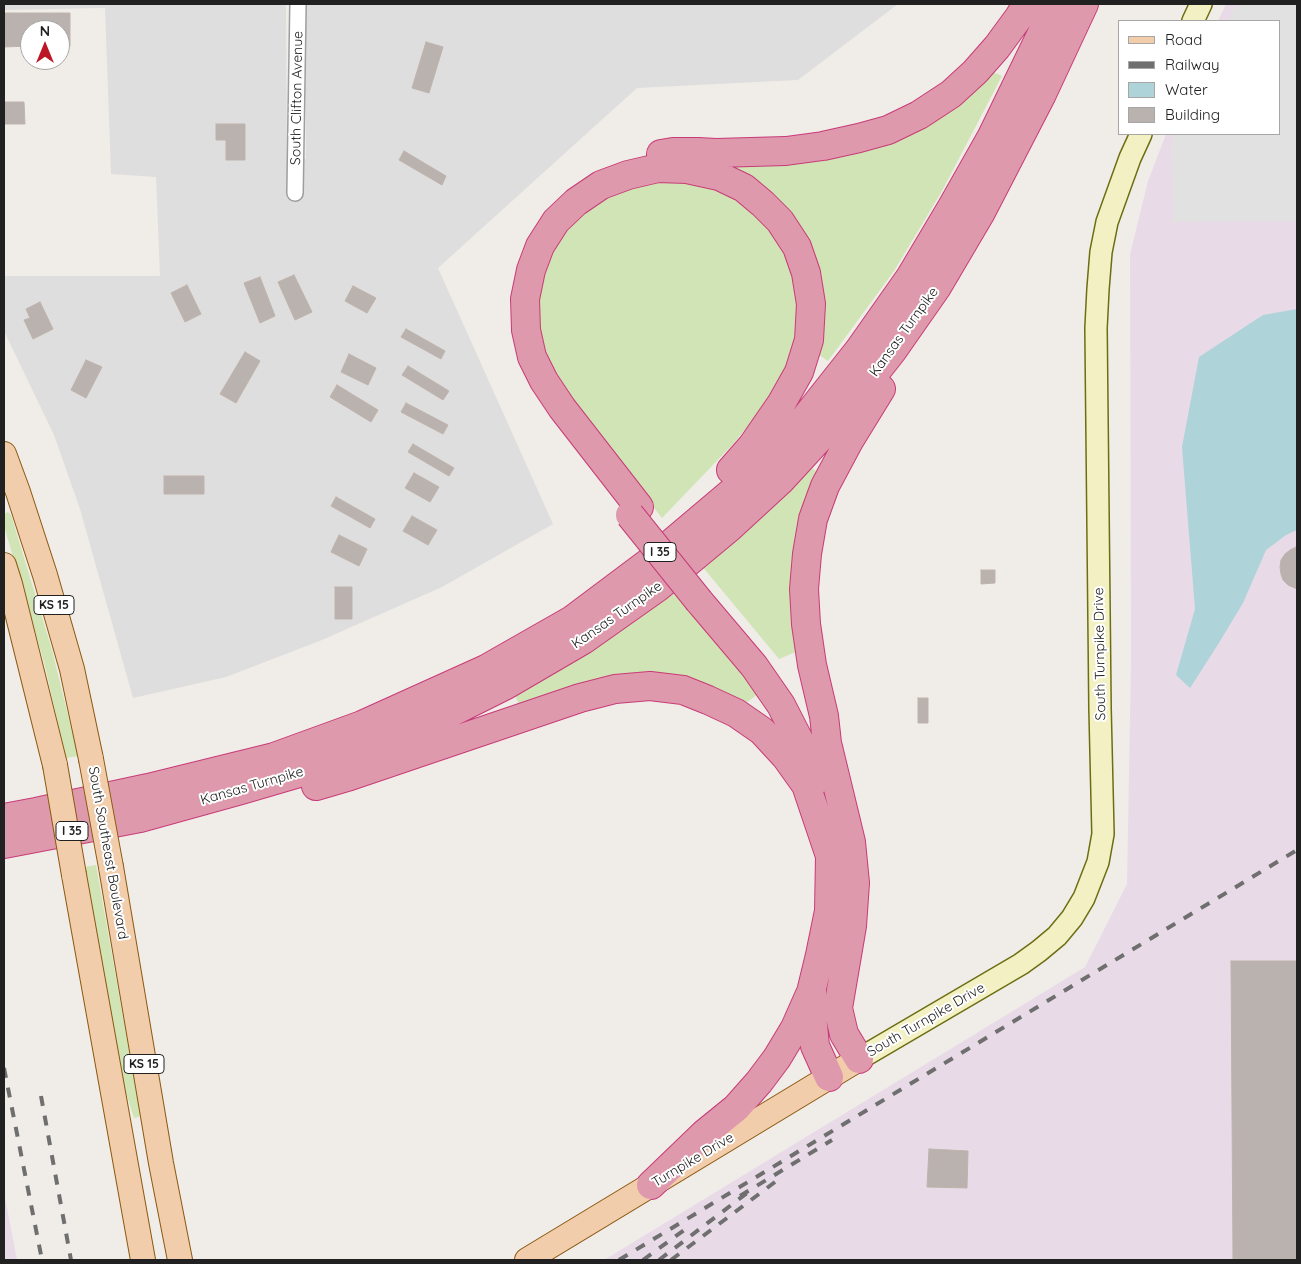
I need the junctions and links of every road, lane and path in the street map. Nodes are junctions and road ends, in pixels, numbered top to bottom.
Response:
1 (298, 4) edge
2 (1027, 4) edge
3 (1056, 4) edge
4 (1084, 4) edge
5 (1201, 4) edge
6 (1193, 20) edge
7 (1141, 135) edge
8 (295, 193) dead end
9 (980, 214) junction
10 (4, 454) edge
11 (635, 511) junction
12 (4, 565) edge
13 (704, 596) junction
14 (362, 725) junction
15 (827, 743) junction
16 (4, 818) edge
17 (140, 818) junction
18 (4, 844) edge
19 (830, 856) junction
20 (812, 988) junction
21 (859, 1059) junction
22 (828, 1077) junction
23 (651, 1185) junction
24 (142, 1260) edge
25 (180, 1260) edge
26 (527, 1260) edge

1 - 8 street, South Clifton Avenue
2 - 11 highway
3 - 14 highway, Kansas Turnpike / I 35
4 - 9 highway, Kansas Turnpike / I 35
5 - 6 street
7 - 21 street, South Turnpike Drive
9 - 15 highway
9 - 17 highway, Kansas Turnpike / I 35
10 - 25 main road, South Southeast Boulevard / KS 15, bridge
11 - 13 highway, bridge
11 - 14 highway
12 - 24 main road, KS 15, bridge
13 - 15 highway
13 - 19 highway
14 - 16 highway, Kansas Turnpike / I 35
15 - 21 highway
17 - 18 highway, Kansas Turnpike / I 35
17 - 19 highway
19 - 20 highway
20 - 22 highway
20 - 23 highway
21 - 22 main road, Turnpike Drive
22 - 23 main road, Turnpike Drive
23 - 26 main road, Turnpike Drive

